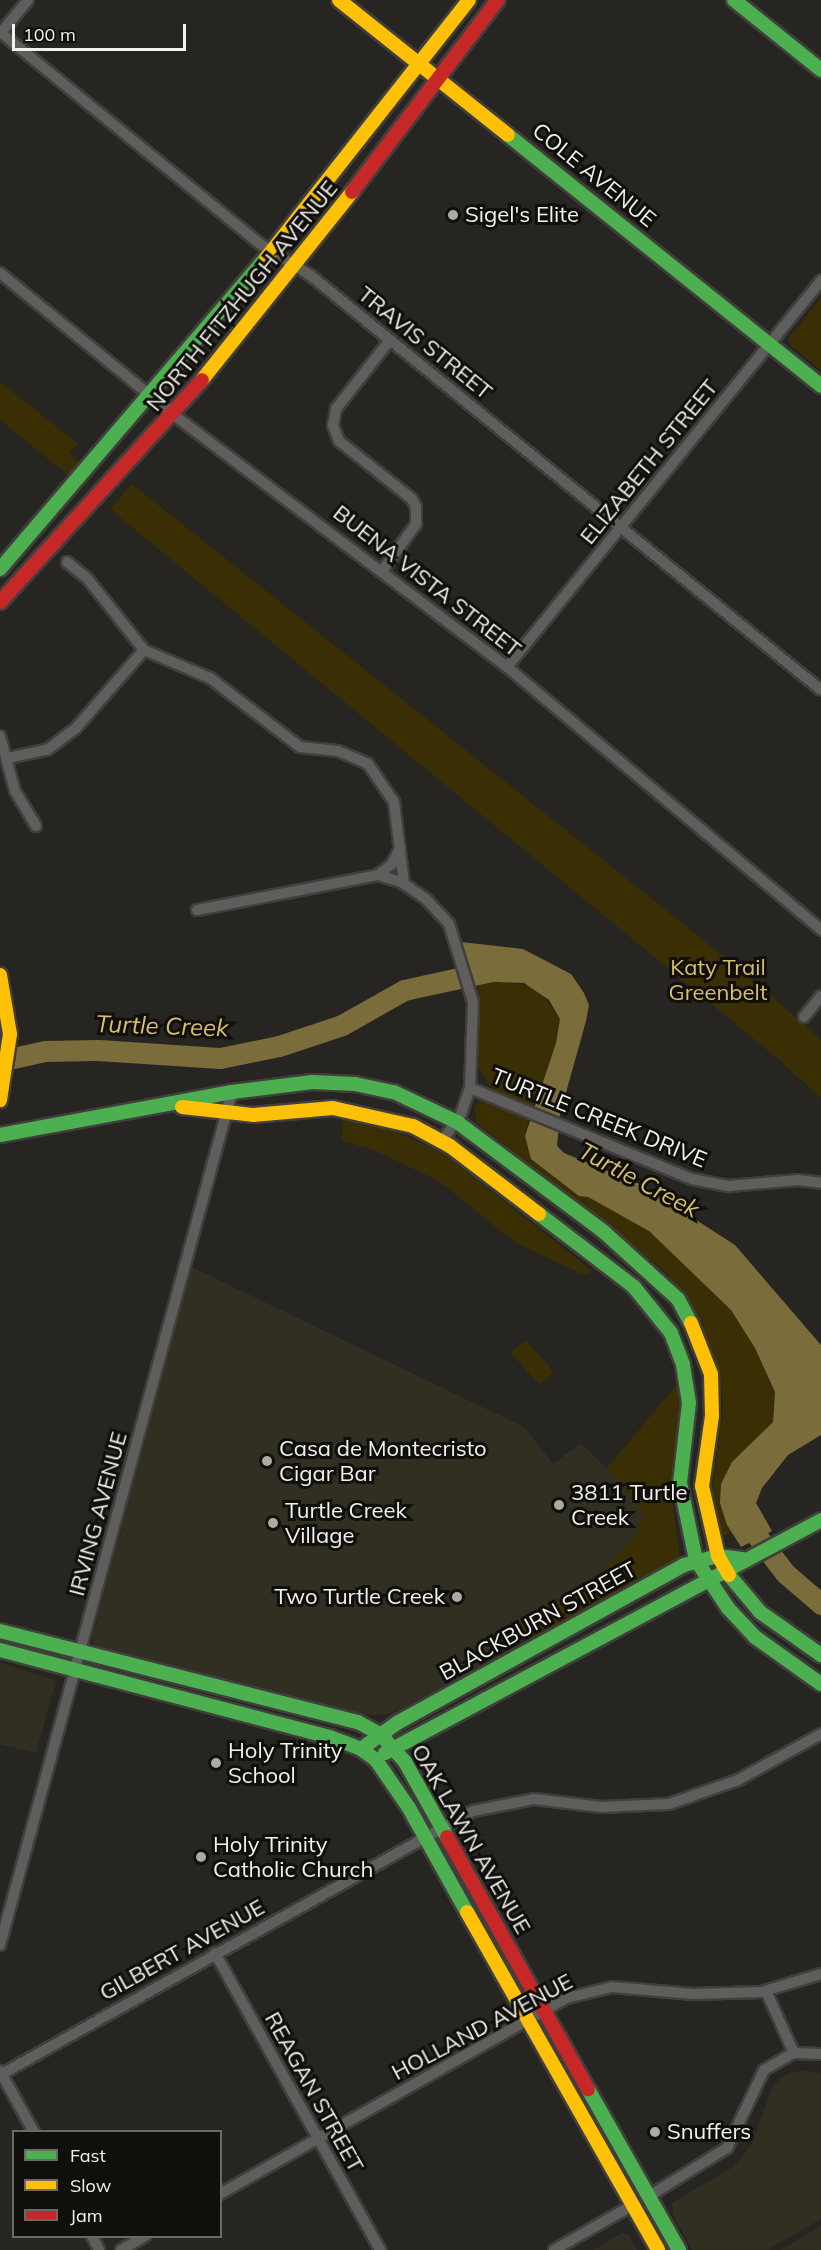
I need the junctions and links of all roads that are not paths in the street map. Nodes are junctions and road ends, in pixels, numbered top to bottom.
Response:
1 (28, 0) edge
2 (339, 0) edge
3 (470, 0) edge
4 (498, 0) edge
5 (734, 0) edge
6 (0, 33) edge
7 (421, 65) junction
8 (821, 70) edge
9 (440, 78) junction
10 (272, 251) junction
11 (295, 265) junction
12 (0, 273) edge
13 (821, 281) edge
14 (390, 340) junction
15 (770, 344) junction
16 (821, 386) edge
17 (152, 397) junction
18 (174, 415) junction
19 (621, 527) junction
20 (31, 537) junction
21 (49, 553) junction
22 (67, 562) dead end
23 (0, 569) edge
24 (383, 570) junction
25 (0, 602) edge
26 (144, 650) junction
27 (507, 667) junction
28 (821, 690) edge
29 (0, 736) edge
30 (8, 758) junction
31 (36, 826) dead end
32 (400, 847) junction
33 (384, 877) junction
34 (404, 884) junction
35 (197, 910) dead end
36 (821, 930) edge
37 (0, 975) edge
38 (821, 996) edge
39 (804, 1017) dead end
40 (335, 1082) junction
41 (470, 1088) junction
42 (232, 1092) junction
43 (0, 1100) edge
44 (170, 1106) junction
45 (333, 1108) junction
46 (226, 1114) junction
47 (456, 1121) junction
48 (0, 1135) edge
49 (442, 1141) junction
50 (821, 1183) edge
51 (625, 1250) junction
52 (610, 1268) junction
53 (821, 1520) edge
54 (718, 1556) junction
55 (744, 1559) junction
56 (696, 1560) junction
57 (726, 1573) junction
58 (709, 1582) junction
59 (0, 1631) edge
60 (0, 1650) edge
61 (81, 1653) junction
62 (821, 1655) edge
63 (517, 1657) junction
64 (76, 1671) junction
65 (525, 1675) junction
66 (821, 1683) edge
67 (230, 1690) junction
68 (224, 1709) junction
69 (380, 1734) junction
70 (821, 1734) edge
71 (393, 1746) junction
72 (361, 1749) junction
73 (376, 1760) junction
74 (441, 1826) junction
75 (425, 1835) junction
76 (0, 1945) edge
77 (215, 1953) junction
78 (821, 1974) edge
79 (766, 1991) junction
80 (545, 2010) junction
81 (529, 2020) junction
82 (794, 2053) junction
83 (821, 2054) edge
84 (1, 2074) edge
85 (33, 2130) edge
86 (318, 2140) junction
87 (222, 2193) edge
88 (649, 2196) junction
89 (633, 2205) junction
90 (142, 2238) edge
91 (121, 2250) edge
92 (380, 2250) edge
93 (554, 2250) edge
94 (658, 2250) edge
95 (679, 2250) edge

1 - 6 street
2 - 7 main road, COLE AVENUE
3 - 7 main road, NORTH FITZHUGH AVENUE
4 - 9 main road, NORTH FITZHUGH AVENUE
5 - 8 main road
6 - 10 street, TRAVIS STREET
7 - 9 main road, COLE AVENUE
7 - 10 main road, NORTH FITZHUGH AVENUE
9 - 11 main road, NORTH FITZHUGH AVENUE
9 - 15 main road, COLE AVENUE
10 - 11 street, TRAVIS STREET
10 - 17 main road, NORTH FITZHUGH AVENUE
11 - 14 street, TRAVIS STREET
11 - 18 main road, NORTH FITZHUGH AVENUE
12 - 17 street, BUENA VISTA STREET
13 - 15 street, ELIZABETH STREET
14 - 19 street, TRAVIS STREET
14 - 24 street
15 - 16 main road, COLE AVENUE
15 - 19 street, ELIZABETH STREET
17 - 18 street, BUENA VISTA STREET
17 - 20 main road, NORTH FITZHUGH AVENUE
18 - 21 main road, NORTH FITZHUGH AVENUE
18 - 24 street, BUENA VISTA STREET
19 - 27 street, ELIZABETH STREET
19 - 28 street, TRAVIS STREET
20 - 21 main road
20 - 23 main road, NORTH FITZHUGH AVENUE
21 - 25 main road, NORTH FITZHUGH AVENUE
22 - 26 street
24 - 27 street, BUENA VISTA STREET
26 - 30 street
26 - 32 street
27 - 36 street, BUENA VISTA STREET
29 - 30 street
30 - 31 street
32 - 33 street
32 - 34 street
33 - 34 street
33 - 35 street
34 - 41 street
37 - 43 main road
38 - 39 street
40 - 42 main road
40 - 45 main road
40 - 47 main road
41 - 47 street
41 - 50 street, TURTLE CREEK DRIVE
42 - 44 main road
42 - 46 street, IRVING AVENUE
44 - 46 main road
44 - 48 main road
45 - 46 main road
45 - 49 main road
46 - 61 street, IRVING AVENUE
47 - 49 street
47 - 51 main road
49 - 52 main road
51 - 52 main road
51 - 54 main road
52 - 56 main road
53 - 55 main road, BLACKBURN STREET
54 - 55 main road, BLACKBURN STREET
54 - 56 main road, BLACKBURN STREET
54 - 57 main road
55 - 57 main road, BLACKBURN STREET
56 - 58 main road
56 - 63 main road, BLACKBURN STREET
57 - 58 main road, BLACKBURN STREET
57 - 62 main road
58 - 65 main road, BLACKBURN STREET
58 - 66 main road
59 - 61 main road, OAK LAWN AVENUE
60 - 64 main road, OAK LAWN AVENUE
61 - 64 street, IRVING AVENUE
61 - 67 main road, OAK LAWN AVENUE
63 - 65 main road
63 - 69 main road, BLACKBURN STREET
64 - 68 main road, OAK LAWN AVENUE
64 - 76 street, IRVING AVENUE
65 - 71 main road, BLACKBURN STREET
67 - 68 main road
67 - 69 main road, OAK LAWN AVENUE
68 - 72 main road, OAK LAWN AVENUE
69 - 71 main road, OAK LAWN AVENUE
69 - 72 main road, BLACKBURN STREET
70 - 74 street, GILBERT AVENUE
71 - 73 main road, BLACKBURN STREET
71 - 74 main road, OAK LAWN AVENUE
72 - 73 main road, OAK LAWN AVENUE
73 - 75 main road, OAK LAWN AVENUE
74 - 75 street, GILBERT AVENUE
74 - 80 main road, OAK LAWN AVENUE
75 - 77 street, GILBERT AVENUE
75 - 81 main road, OAK LAWN AVENUE
77 - 84 street, GILBERT AVENUE
77 - 86 street, REAGAN STREET
78 - 79 street, HOLLAND AVENUE
79 - 80 street, HOLLAND AVENUE
79 - 82 street
80 - 81 street, HOLLAND AVENUE
80 - 88 main road, OAK LAWN AVENUE
81 - 86 street, HOLLAND AVENUE
81 - 89 main road, OAK LAWN AVENUE
82 - 83 street
82 - 88 street
84 - 85 street
86 - 87 street, HOLLAND AVENUE
86 - 92 street, REAGAN STREET
88 - 89 main road
88 - 95 main road, OAK LAWN AVENUE
89 - 93 street
89 - 94 main road, OAK LAWN AVENUE
90 - 91 street

